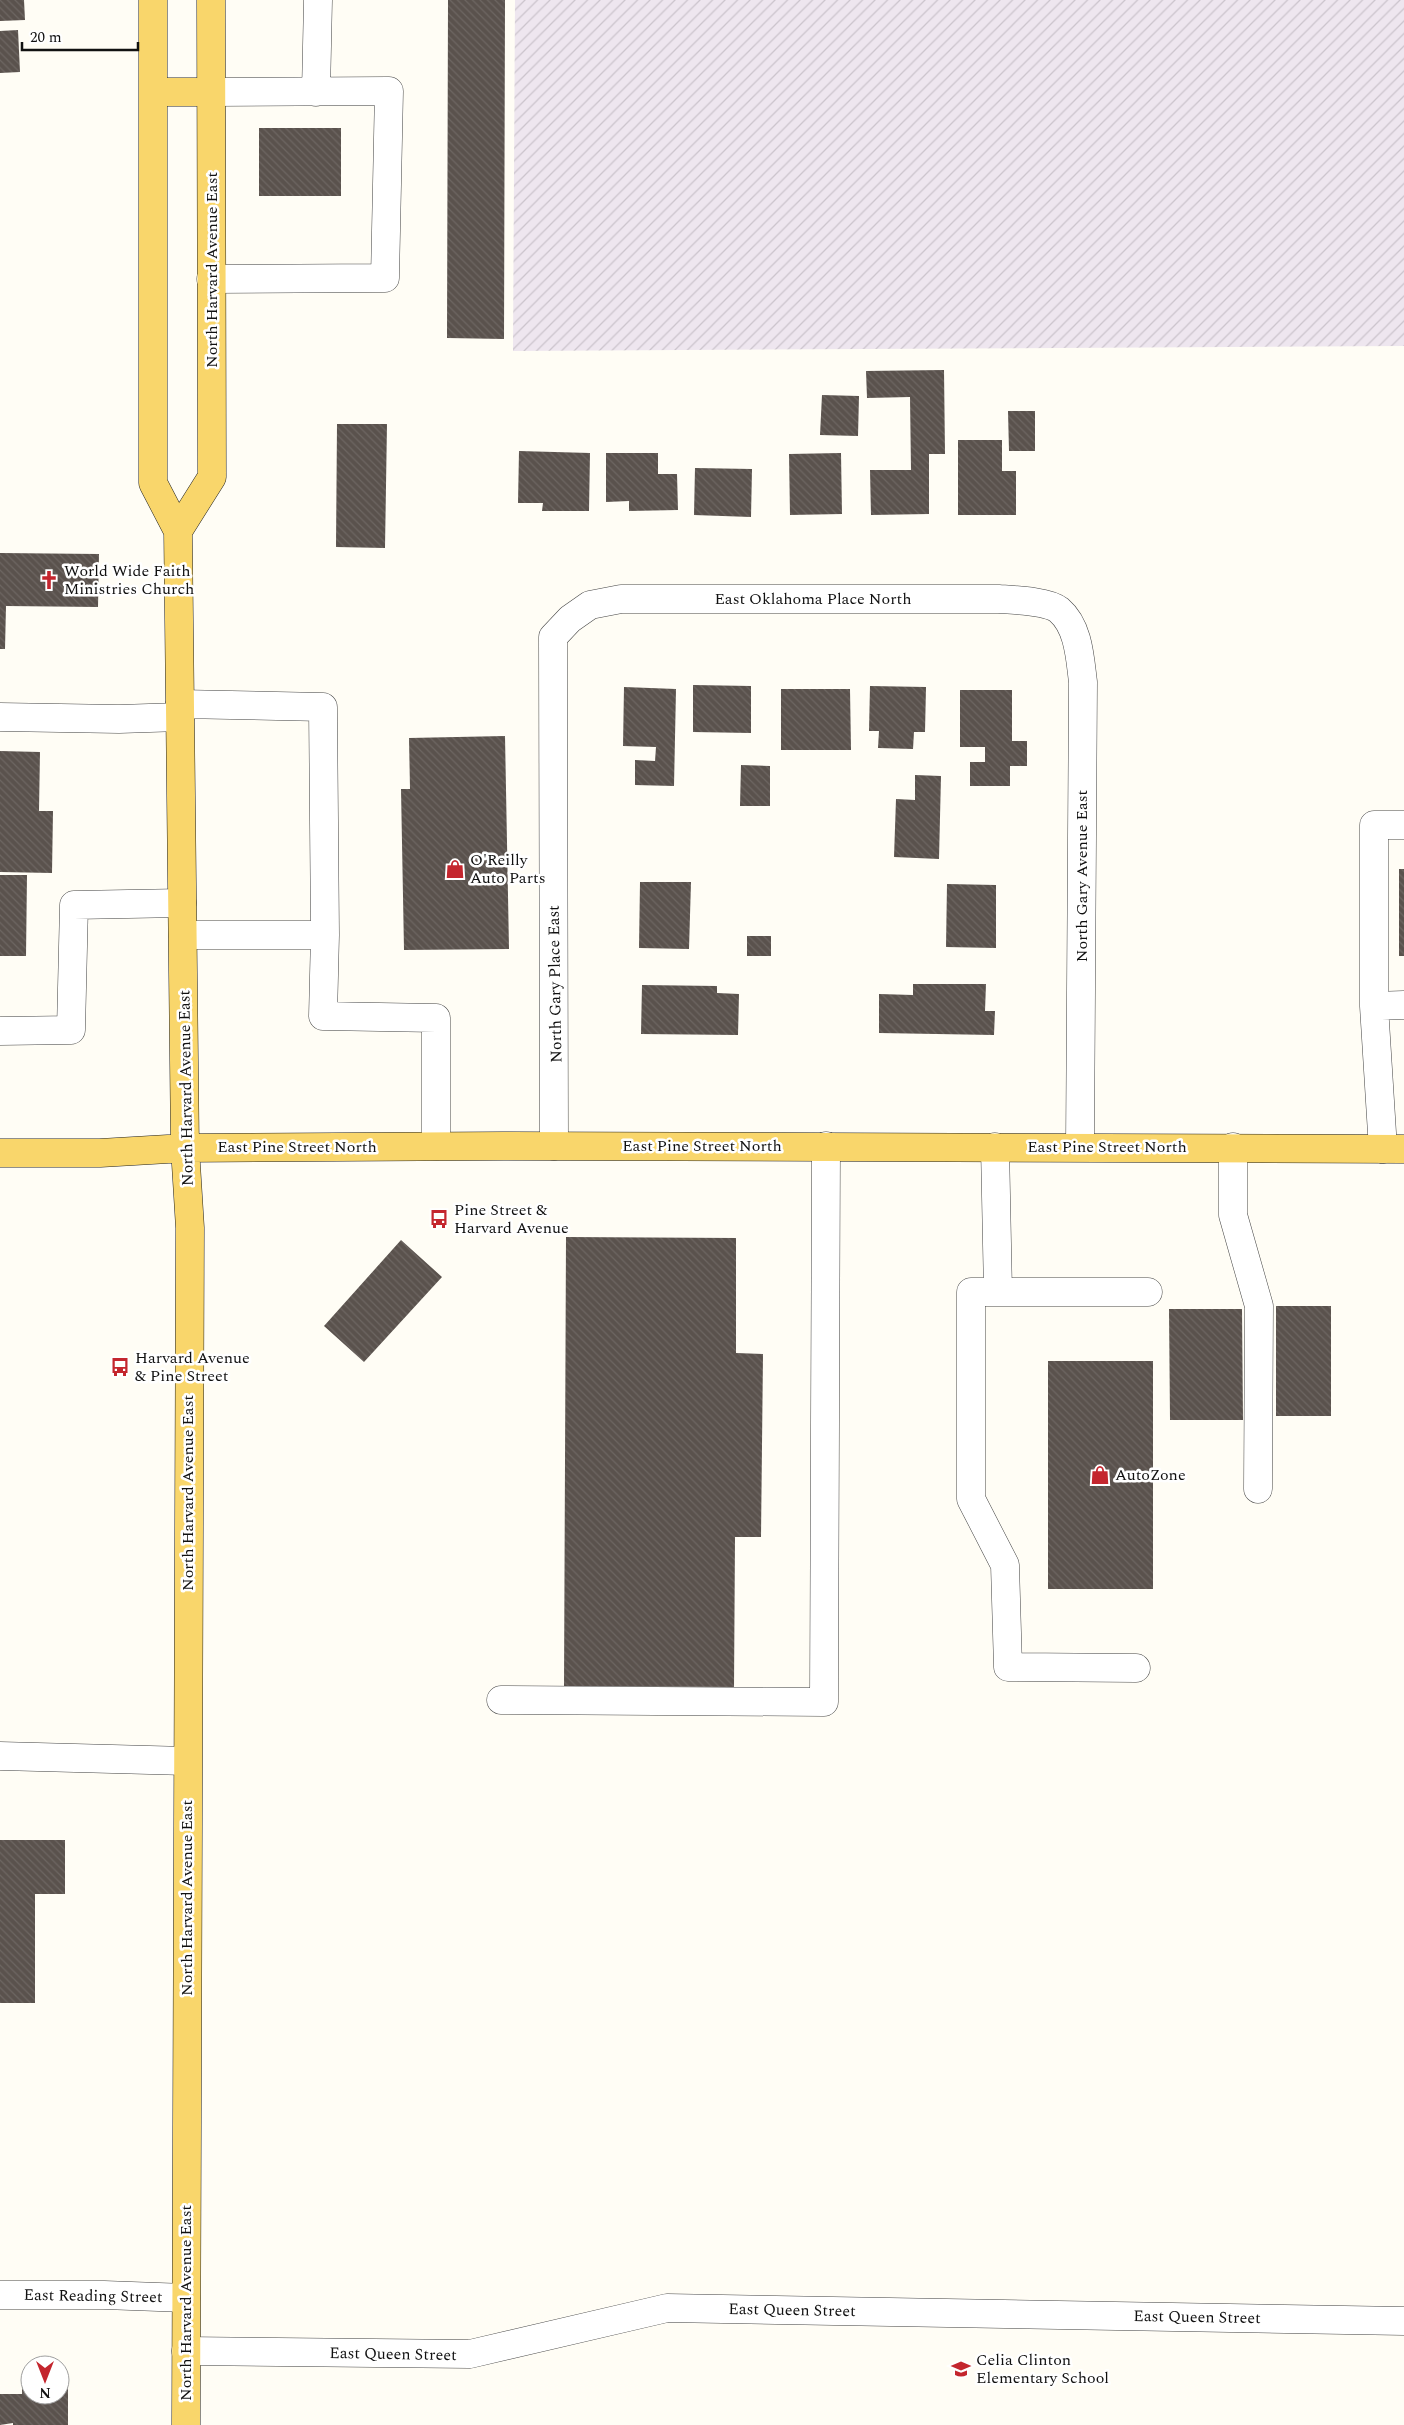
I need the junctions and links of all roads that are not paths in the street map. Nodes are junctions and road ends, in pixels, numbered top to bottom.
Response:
1 (153, 0) edge
2 (211, 0) edge
3 (318, 0) edge
4 (153, 92) junction
5 (211, 92) junction
6 (316, 92) junction
7 (211, 279) junction
8 (178, 531) junction
9 (1059, 610) joint
10 (570, 619) joint
11 (180, 710) junction
12 (0, 717) edge
13 (1404, 824) edge
14 (182, 903) junction
15 (183, 935) junction
16 (325, 935) junction
17 (1404, 1005) edge
18 (1374, 1006) junction
19 (0, 1031) edge
20 (436, 1146) junction
21 (554, 1146) junction
22 (826, 1146) junction
23 (995, 1147) junction
24 (1080, 1147) junction
25 (185, 1148) junction
26 (1233, 1148) junction
27 (1394, 1149) edge
28 (0, 1153) edge
29 (998, 1292) junction
30 (1148, 1292) dead end
31 (1258, 1490) dead end
32 (1136, 1668) dead end
33 (501, 1700) dead end
34 (0, 1756) edge
35 (188, 1761) junction
36 (0, 2295) edge
37 (186, 2298) junction
38 (1404, 2321) edge
39 (186, 2351) junction
40 (186, 2425) edge

1 - 4 main road, North Harvard Avenue East
2 - 5 main road, North Harvard Avenue East
3 - 6 street
4 - 5 main road
4 - 8 main road, North Harvard Avenue East
5 - 6 street
5 - 7 main road, North Harvard Avenue East
6 - 7 street
7 - 8 main road, North Harvard Avenue East
8 - 11 main road, North Harvard Avenue East
9 - 10 street, East Oklahoma Place North
9 - 24 street, North Gary Avenue East
10 - 21 street, North Gary Place East
11 - 12 street
11 - 14 main road, North Harvard Avenue East
11 - 16 street
13 - 18 street
14 - 15 main road, North Harvard Avenue East
14 - 19 street
15 - 16 street
15 - 25 main road, North Harvard Avenue East
16 - 20 street
17 - 18 street
18 - 27 street
20 - 21 main road, East Pine Street North
20 - 25 main road, East Pine Street North
21 - 22 main road, East Pine Street North
22 - 23 main road, East Pine Street North
22 - 33 street
23 - 24 main road, East Pine Street North
23 - 29 street
24 - 26 main road, East Pine Street North
25 - 28 main road, East Pine Street North
25 - 35 main road, North Harvard Avenue East
26 - 27 main road, East Pine Street North
26 - 31 street
29 - 30 street
29 - 32 street
34 - 35 street
35 - 37 main road, North Harvard Avenue East
36 - 37 street, East Reading Street
37 - 39 main road, North Harvard Avenue East
38 - 39 street, East Queen Street
39 - 40 main road, North Harvard Avenue East

